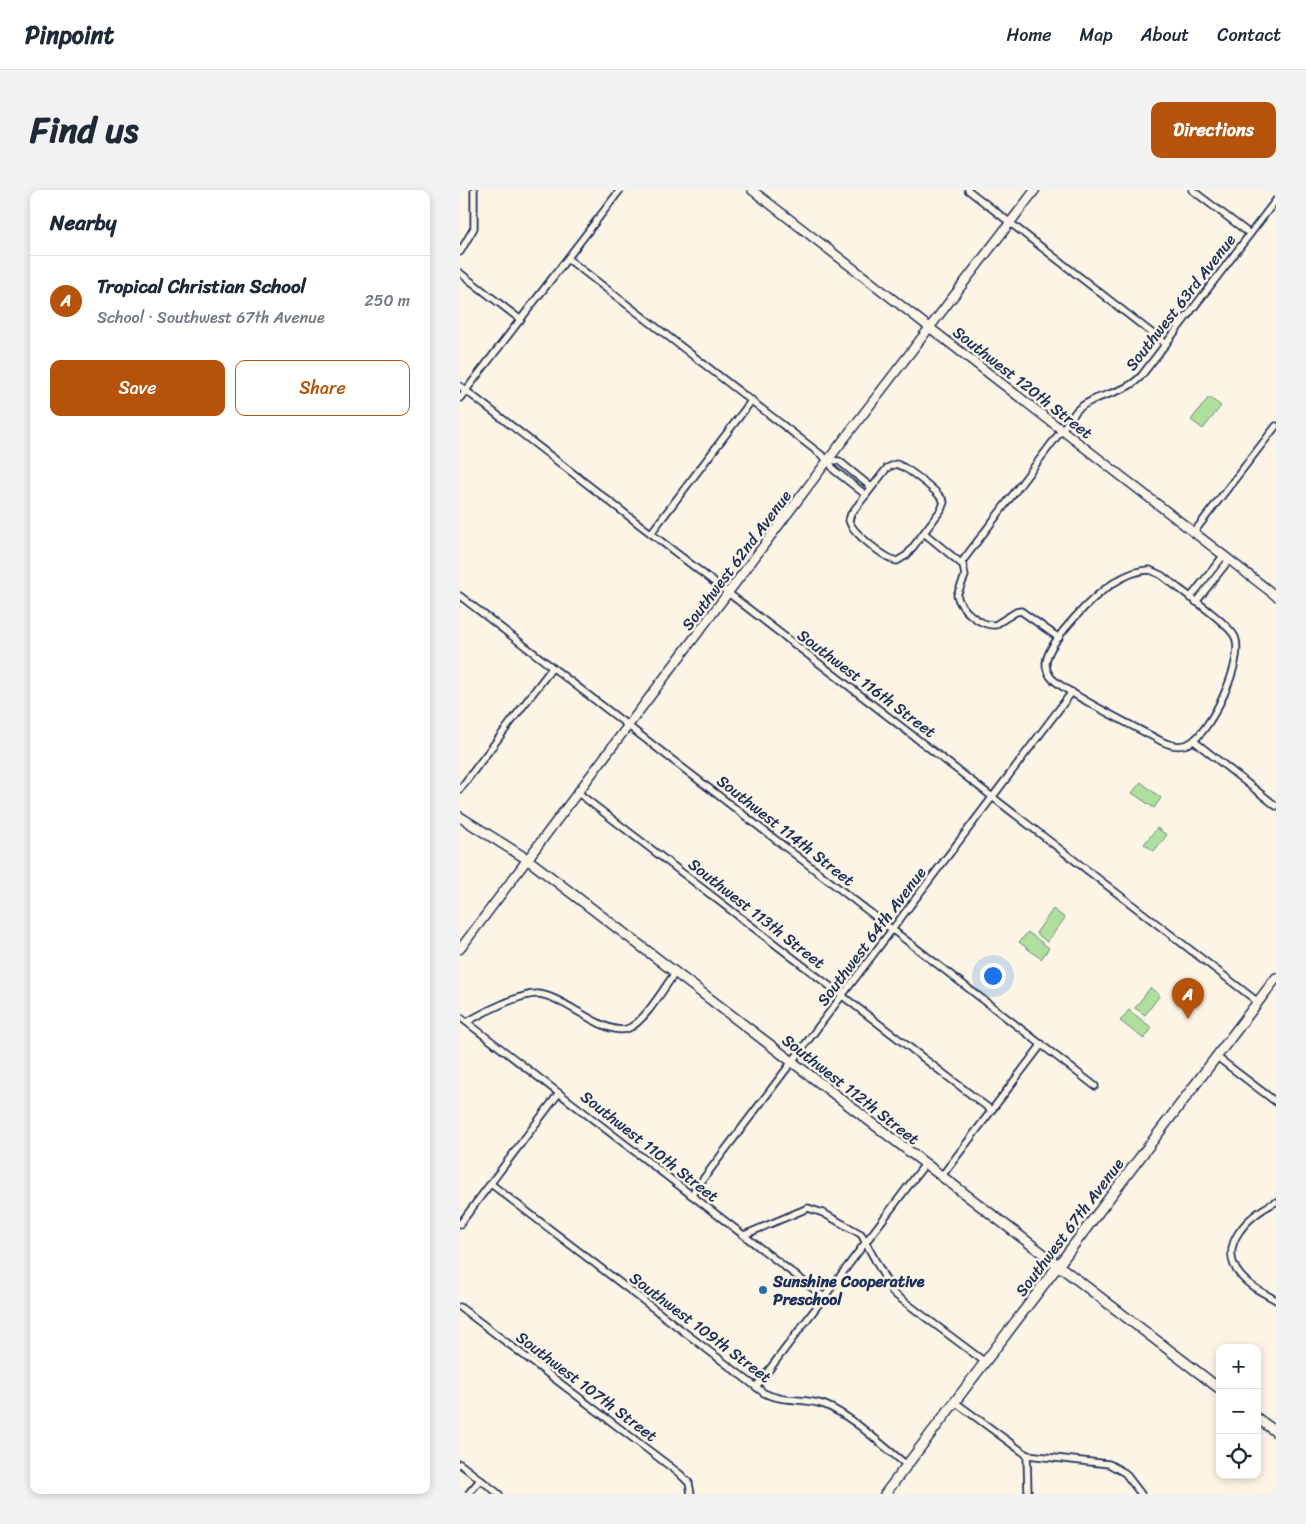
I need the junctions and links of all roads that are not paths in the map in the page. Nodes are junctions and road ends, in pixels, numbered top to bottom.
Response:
1 (474, 190) edge
2 (620, 190) edge
3 (752, 190) edge
4 (968, 190) edge
5 (1035, 190) edge
6 (1192, 190) edge
7 (1276, 200) edge
8 (1010, 223) junction
9 (1250, 234) junction
10 (460, 252) edge
11 (568, 259) junction
12 (460, 273) edge
13 (521, 320) junction
14 (930, 327) junction
15 (1166, 344) junction
16 (460, 386) edge
17 (466, 390) junction
18 (460, 398) edge
19 (752, 400) junction
20 (1276, 426) edge
21 (1061, 430) junction
22 (828, 460) junction
23 (871, 487) junction
24 (866, 494) junction
25 (1194, 532) junction
26 (651, 533) junction
27 (924, 533) junction
28 (1227, 558) junction
29 (961, 563) junction
30 (728, 593) junction
31 (460, 596) edge
32 (1276, 596) edge
33 (1190, 598) junction
34 (1196, 602) junction
35 (1059, 638) junction
36 (552, 668) junction
37 (1072, 692) junction
38 (628, 726) junction
39 (1194, 741) junction
40 (460, 789) edge
41 (577, 792) junction
42 (993, 797) junction
43 (1276, 806) edge
44 (460, 817) edge
45 (528, 859) junction
46 (892, 930) junction
47 (460, 949) edge
48 (675, 973) junction
49 (1276, 978) edge
50 (842, 996) junction
51 (1258, 1002) junction
52 (460, 1016) edge
53 (467, 1022) junction
54 (1042, 1044) junction
55 (1217, 1057) junction
56 (792, 1062) junction
57 (1096, 1086) dead end
58 (559, 1094) junction
59 (1276, 1102) edge
60 (991, 1110) junction
61 (925, 1164) junction
62 (941, 1177) junction
63 (491, 1184) junction
64 (691, 1195) junction
65 (1276, 1202) edge
66 (460, 1224) edge
67 (744, 1235) junction
68 (866, 1241) junction
69 (1059, 1266) junction
70 (824, 1297) junction
71 (1276, 1300) edge
72 (460, 1307) edge
73 (986, 1362) junction
74 (1216, 1386) edge
75 (756, 1387) junction
76 (955, 1402) junction
77 (1261, 1421) edge
78 (1276, 1432) edge
79 (1027, 1455) junction
80 (460, 1464) edge
81 (908, 1465) junction
82 (480, 1480) junction
83 (691, 1493) edge
84 (468, 1494) edge
85 (499, 1494) edge
86 (885, 1494) edge
87 (1028, 1494) edge
88 (1141, 1494) edge

1 - 10 street
2 - 11 street
3 - 14 street, Southwest 120th Street
4 - 8 street
5 - 8 street, Southwest 62nd Avenue
6 - 9 street
7 - 9 street, Southwest 63rd Avenue
8 - 14 street, Southwest 62nd Avenue
8 - 15 street
9 - 15 street, Southwest 63rd Avenue
11 - 13 street
11 - 19 street
12 - 13 street
13 - 17 street
14 - 21 street, Southwest 120th Street
14 - 22 street, Southwest 62nd Avenue
15 - 21 street, Southwest 63rd Avenue
16 - 17 street, Southwest 116th Street
17 - 18 street
17 - 26 street, Southwest 116th Street
19 - 22 street
19 - 26 street
20 - 25 street
21 - 25 street, Southwest 120th Street
21 - 29 street, Southwest 63rd Avenue
22 - 23 street
22 - 24 street
22 - 30 street, Southwest 62nd Avenue
23 - 24 street
23 - 27 street
24 - 27 street
25 - 28 street, Southwest 120th Street
26 - 30 street, Southwest 116th Street
27 - 29 street
28 - 32 street, Southwest 120th Street
28 - 33 street
28 - 34 street
29 - 35 street
30 - 38 street, Southwest 62nd Avenue
30 - 42 street, Southwest 116th Street
31 - 36 street, Southwest 114th Street
33 - 34 street
33 - 35 street
34 - 39 street
35 - 37 street
36 - 38 street, Southwest 114th Street
36 - 40 street
37 - 39 street
37 - 42 street, Southwest 64th Avenue
38 - 41 street, Southwest 62nd Avenue
38 - 46 street, Southwest 114th Street
39 - 43 street
41 - 45 street, Southwest 62nd Avenue
41 - 50 street, Southwest 113th Street
42 - 46 street, Southwest 64th Avenue
42 - 51 street, Southwest 116th Street
44 - 45 main road, Southwest 112th Street
45 - 47 street, Southwest 62nd Avenue
45 - 48 main road, Southwest 112th Street
46 - 50 street, Southwest 64th Avenue
46 - 54 street, Southwest 114th Street
48 - 53 street
48 - 56 main road, Southwest 112th Street
49 - 51 main road, Southwest 67th Avenue
50 - 56 street, Southwest 64th Avenue
50 - 60 street, Southwest 113th Street
51 - 55 main road, Southwest 67th Avenue
52 - 53 street, Southwest 110th Street
53 - 58 street, Southwest 110th Street
54 - 57 street, Southwest 114th Street
54 - 60 street
55 - 59 street
55 - 69 main road, Southwest 67th Avenue
56 - 61 main road, Southwest 112th Street
56 - 64 street, Southwest 64th Avenue
58 - 63 street
58 - 64 street, Southwest 110th Street
60 - 62 street
61 - 62 main road, Southwest 112th Street
61 - 68 street
62 - 69 main road, Southwest 112th Street
63 - 66 street
63 - 75 street, Southwest 109th Street
64 - 67 street, Southwest 110th Street
65 - 71 street
67 - 68 street
67 - 70 street, Southwest 110th Street
68 - 70 street
68 - 73 street
69 - 73 main road, Southwest 67th Avenue
69 - 74 main road, Southwest 112th Street
70 - 75 street
72 - 83 street, Southwest 107th Street
73 - 76 main road, Southwest 67th Avenue
75 - 81 street, Southwest 109th Street
76 - 79 street
76 - 81 main road, Southwest 67th Avenue
77 - 78 main road
79 - 87 street
79 - 88 street
80 - 82 street
81 - 86 main road, Southwest 67th Avenue
82 - 84 street
82 - 85 street

